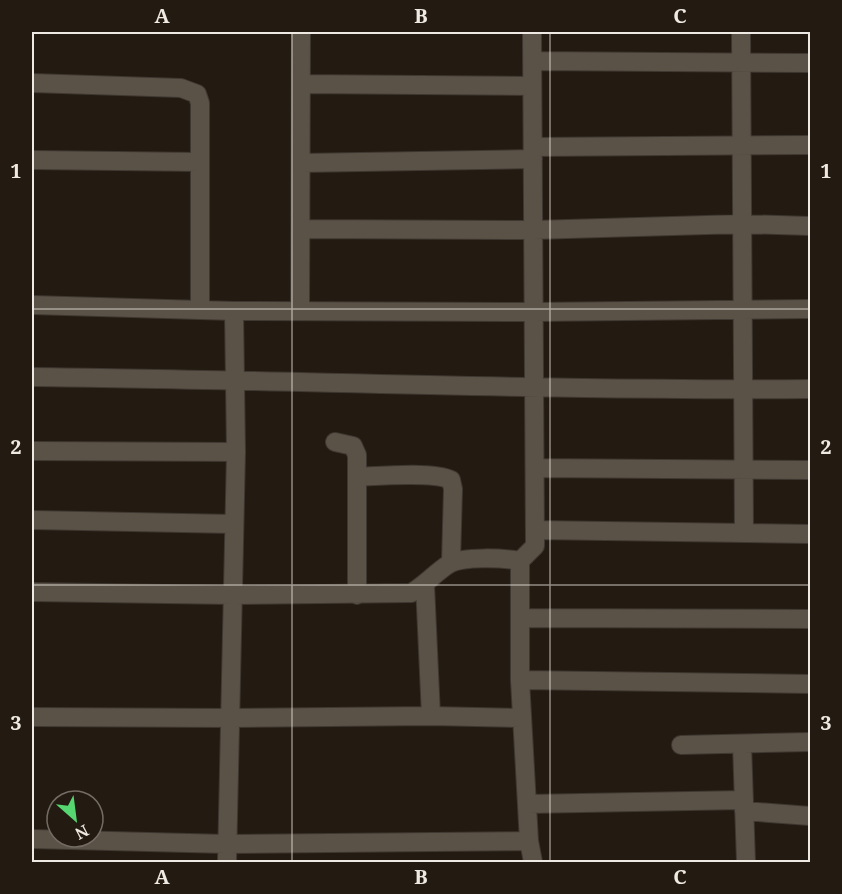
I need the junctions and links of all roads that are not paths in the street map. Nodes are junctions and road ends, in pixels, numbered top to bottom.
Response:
1 (301, 32) edge
2 (532, 32) edge
3 (741, 32) edge
4 (532, 60) junction
5 (741, 62) junction
6 (810, 63) edge
7 (32, 83) edge
8 (301, 84) junction
9 (532, 86) junction
10 (742, 145) junction
11 (810, 145) edge
12 (533, 153) junction
13 (32, 160) edge
14 (200, 162) junction
15 (301, 163) junction
16 (742, 224) junction
17 (810, 225) edge
18 (301, 229) junction
19 (533, 230) junction
20 (32, 305) edge
21 (742, 309) junction
22 (810, 309) edge
23 (200, 310) junction
24 (234, 311) junction
25 (300, 311) junction
26 (534, 312) junction
27 (32, 377) edge
28 (233, 379) junction
29 (534, 388) junction
30 (810, 389) edge
31 (743, 390) junction
32 (335, 442) dead end
33 (32, 451) edge
34 (236, 453) junction
35 (535, 468) junction
36 (810, 470) edge
37 (743, 471) junction
38 (357, 477) junction
39 (32, 520) edge
40 (233, 525) junction
41 (535, 530) junction
42 (744, 533) junction
43 (810, 534) edge
44 (520, 561) junction
45 (451, 563) junction
46 (425, 585) junction
47 (32, 592) edge
48 (232, 595) junction
49 (357, 595) junction
50 (520, 618) junction
51 (810, 619) edge
52 (520, 680) junction
53 (810, 684) edge
54 (431, 716) junction
55 (32, 717) edge
56 (230, 718) junction
57 (522, 718) junction
58 (810, 742) edge
59 (742, 744) junction
60 (681, 745) dead end
61 (527, 804) junction
62 (744, 806) junction
63 (810, 816) edge
64 (32, 839) edge
65 (529, 841) junction
66 (227, 844) junction
67 (227, 862) edge
68 (533, 862) edge
69 (746, 862) edge

1 - 8 street
2 - 4 street
3 - 5 street
4 - 5 street
4 - 9 street
5 - 6 street
5 - 10 street
7 - 14 street
8 - 9 street
8 - 15 street
9 - 12 street
10 - 11 street
10 - 12 street
10 - 16 street
12 - 15 street
12 - 19 street
13 - 14 street
14 - 23 street
15 - 18 street
16 - 17 street
16 - 19 street
16 - 21 street
18 - 19 street
18 - 25 street
19 - 26 street
20 - 23 street
21 - 22 street
21 - 26 street
21 - 31 street
23 - 24 street
24 - 25 street
24 - 28 street
25 - 26 street
26 - 29 street
27 - 28 street
28 - 29 street
28 - 34 street
29 - 31 street
29 - 35 street
30 - 31 street
31 - 37 street
32 - 38 street
33 - 34 street
34 - 40 street
35 - 37 street
35 - 41 street
36 - 37 street
37 - 42 street
38 - 45 street
38 - 49 street
39 - 40 street
40 - 48 street
41 - 42 street
41 - 44 street
42 - 43 street
44 - 45 street
44 - 50 street
45 - 46 street
46 - 49 street
46 - 54 street
47 - 48 street
48 - 49 street
48 - 56 street
50 - 51 street
50 - 52 street
52 - 53 street
52 - 57 street
54 - 56 street
54 - 57 street
55 - 56 street
56 - 66 street
57 - 61 street
58 - 59 street
59 - 60 street
59 - 62 street
61 - 62 street
61 - 65 street
62 - 63 street
62 - 69 street
64 - 66 street
65 - 66 street
65 - 68 street
66 - 67 street

